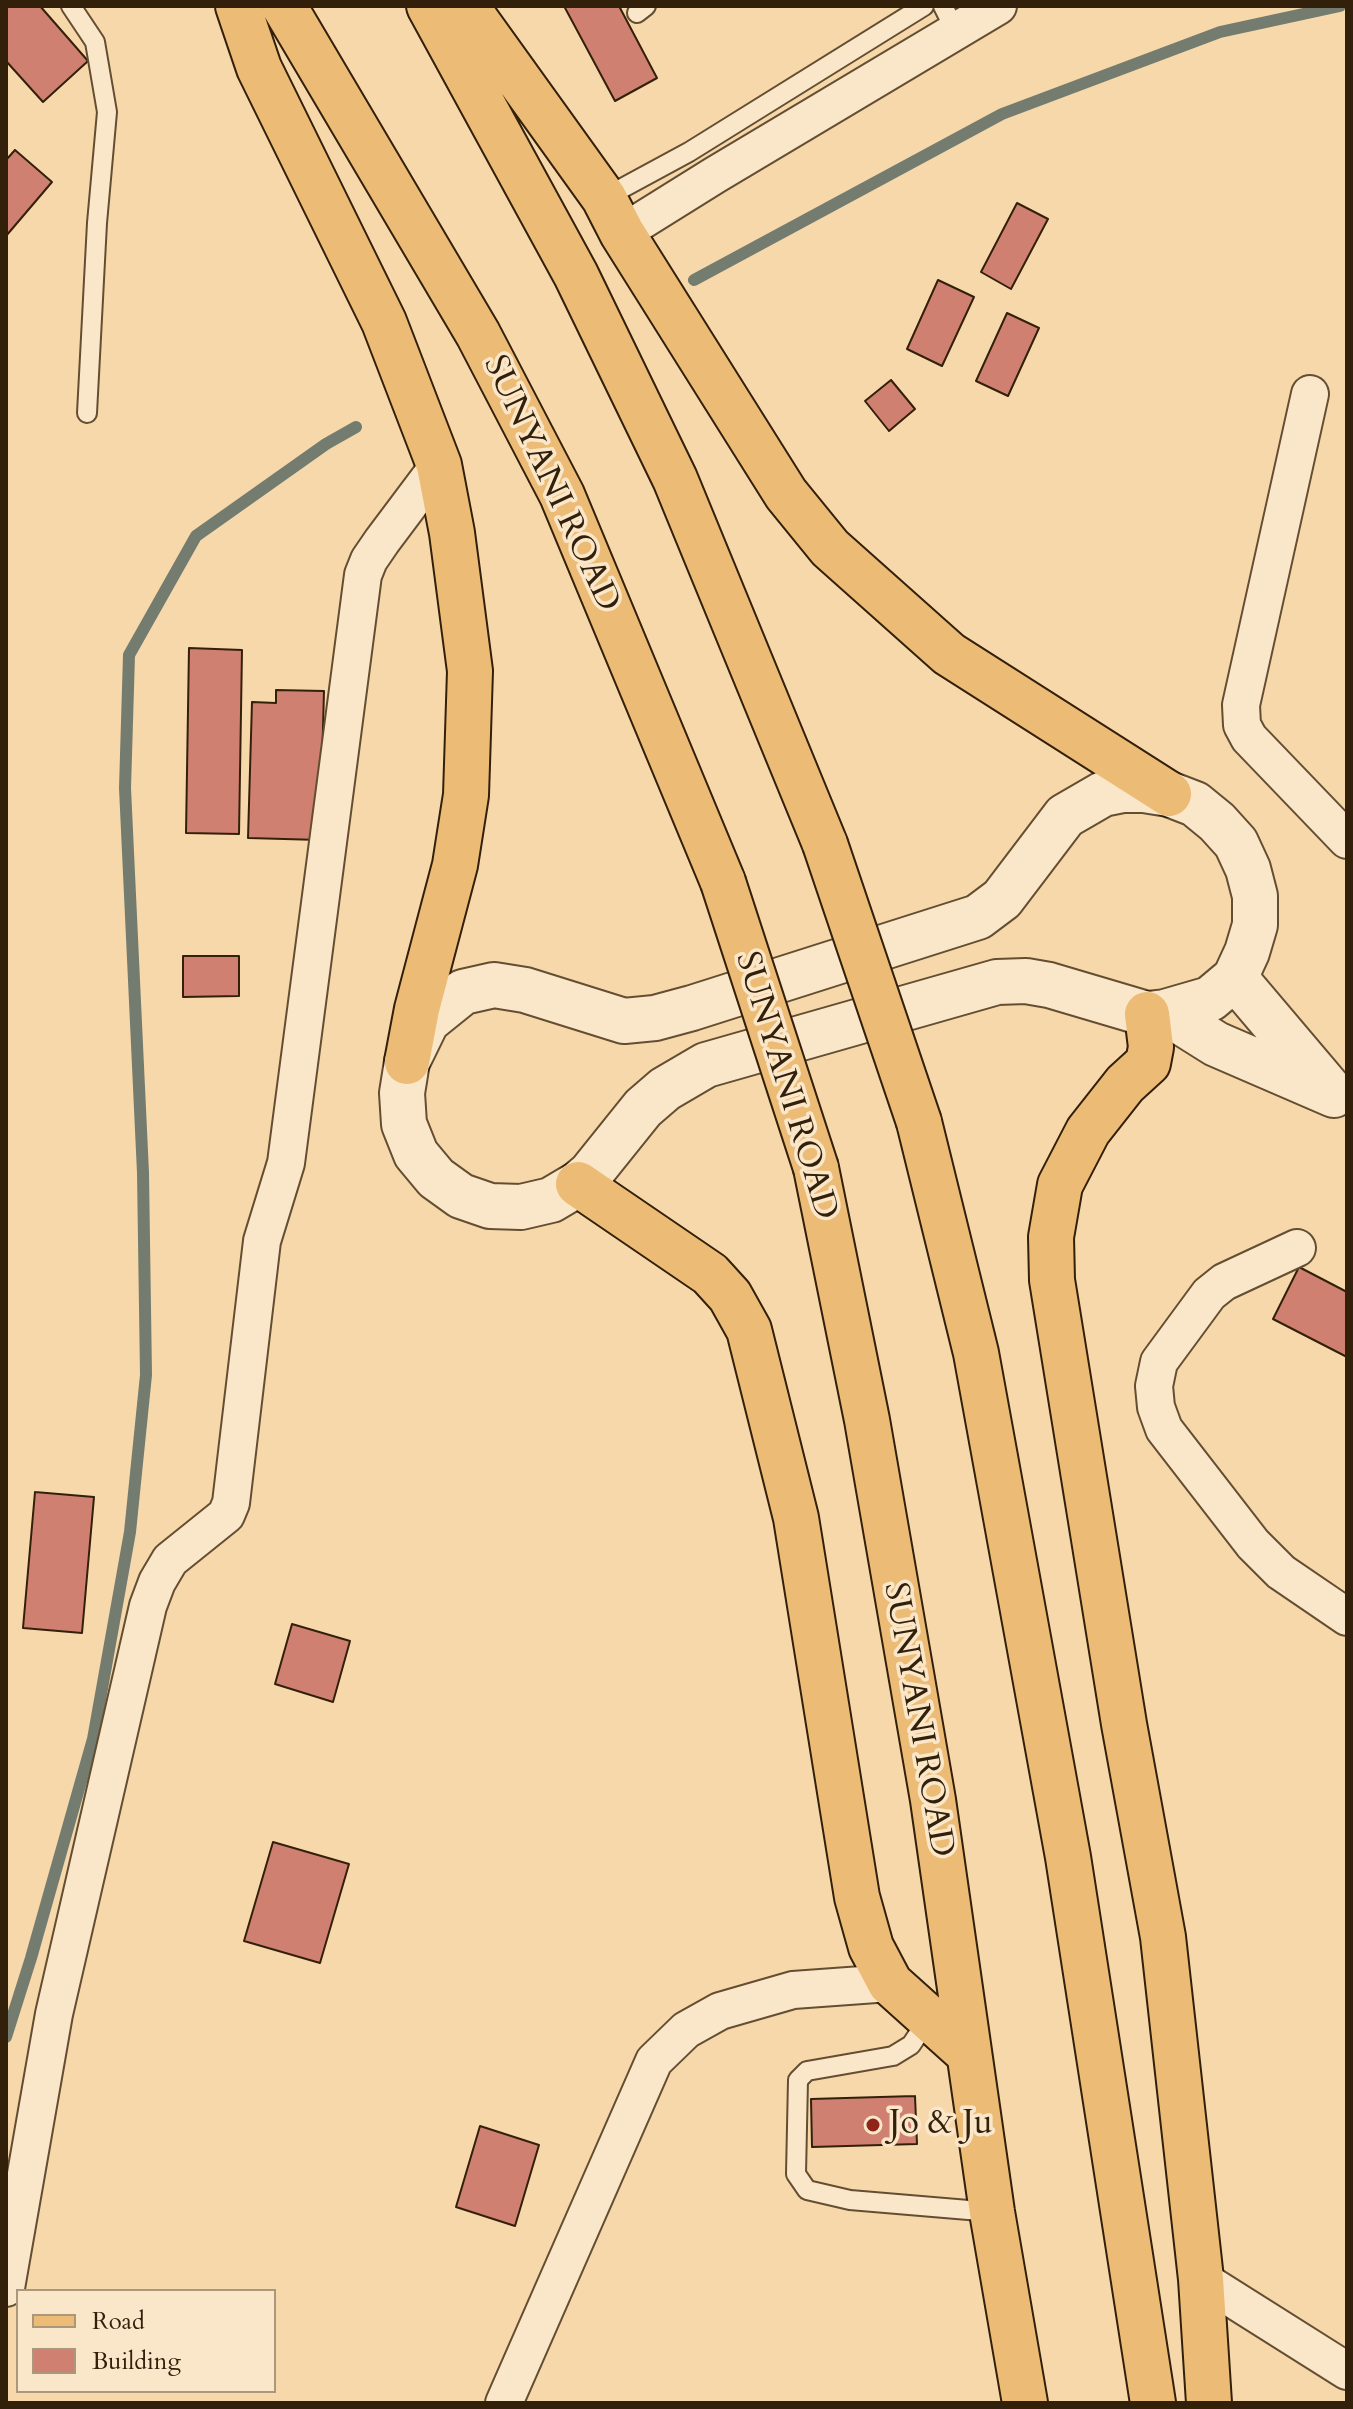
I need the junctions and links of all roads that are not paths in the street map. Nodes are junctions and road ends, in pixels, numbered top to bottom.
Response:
1 (71, 6) edge
2 (238, 6) edge
3 (284, 6) edge
4 (429, 6) edge
5 (466, 6) edge
6 (924, 6) edge
7 (996, 7) edge
8 (949, 19) edge
9 (613, 216) junction
10 (1310, 394) dead end
11 (87, 413) dead end
12 (439, 465) junction
13 (1169, 794) junction
14 (1347, 840) edge
15 (1235, 978) junction
16 (1156, 1013) junction
17 (407, 1062) junction
18 (1341, 1102) edge
19 (578, 1184) junction
20 (1297, 1248) dead end
21 (1347, 1617) edge
22 (890, 1983) junction
23 (929, 2017) junction
24 (969, 2054) junction
25 (992, 2212) junction
26 (1201, 2279) junction
27 (6, 2288) edge
28 (1347, 2371) edge
29 (504, 2403) edge
30 (1025, 2403) edge
31 (1153, 2403) edge
32 (1209, 2403) edge

1 - 11 lane
2 - 12 main road
3 - 24 main road, SUNYANI ROAD, bridge
4 - 31 main road, bridge
5 - 9 main road
6 - 9 lane
7 - 8 street
8 - 9 street
9 - 13 main road
10 - 14 street
12 - 17 main road
12 - 27 street
13 - 15 street
13 - 17 street
15 - 16 street
15 - 18 street
16 - 18 street
16 - 19 street
16 - 26 main road
17 - 19 street
19 - 22 main road
20 - 21 street
22 - 23 main road
22 - 29 street
23 - 24 main road
23 - 25 lane
24 - 25 main road, SUNYANI ROAD
25 - 30 main road, SUNYANI ROAD
26 - 28 street
26 - 32 main road

